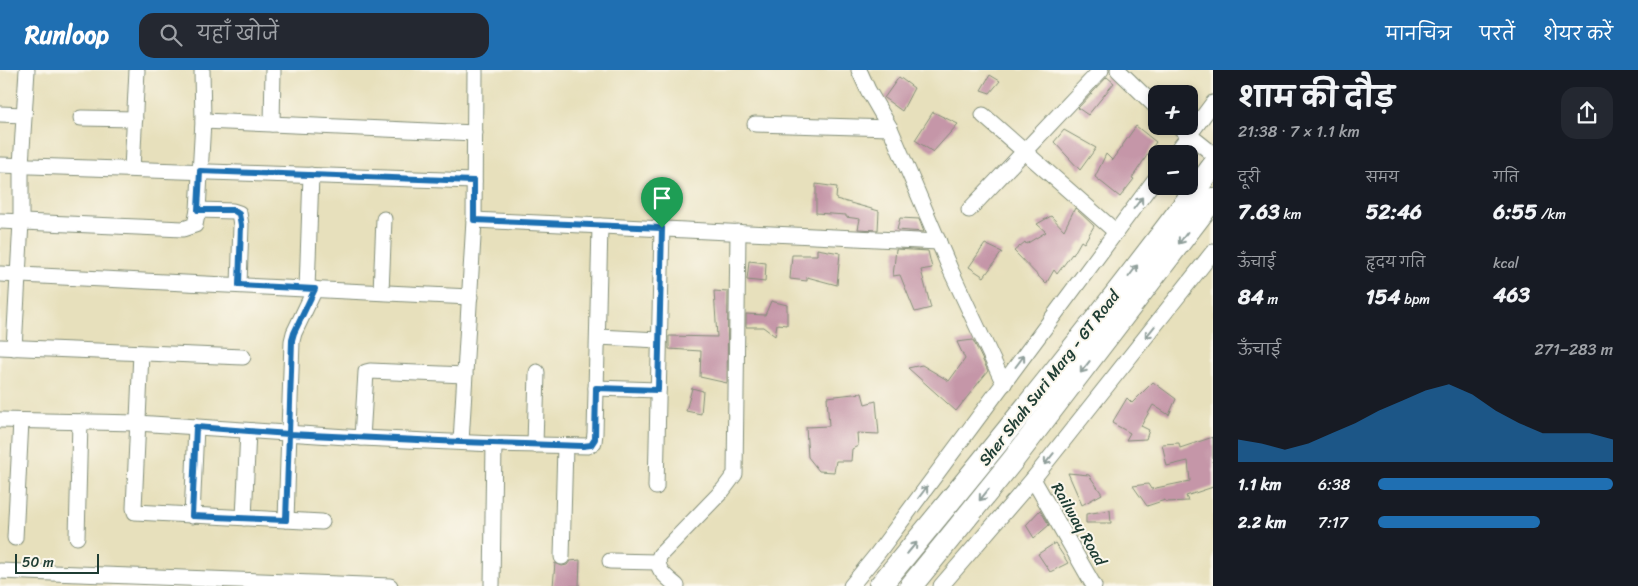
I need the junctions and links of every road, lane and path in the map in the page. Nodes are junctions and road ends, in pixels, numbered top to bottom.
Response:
1 (27, 70) edge
2 (137, 70) edge
3 (202, 70) edge
4 (273, 70) edge
5 (475, 70) edge
6 (859, 70) edge
7 (1101, 70) edge
8 (1118, 70) edge
9 (1148, 99) edge
10 (1213, 103) edge
11 (0, 114) edge
12 (24, 115) junction
13 (983, 115) dead end
14 (1198, 117) edge
15 (81, 118) dead end
16 (135, 119) junction
17 (203, 121) junction
18 (272, 124) junction
19 (755, 124) dead end
20 (890, 128) junction
21 (475, 133) junction
22 (1189, 135) edge
23 (1024, 151) junction
24 (1213, 154) edge
25 (0, 164) edge
26 (21, 165) junction
27 (1213, 166) edge
28 (132, 169) junction
29 (200, 171) junction
30 (311, 175) junction
31 (474, 181) junction
32 (1148, 189) edge
33 (1206, 192) edge
34 (198, 210) junction
35 (969, 210) dead end
36 (384, 219) dead end
37 (474, 220) junction
38 (0, 221) edge
39 (21, 222) junction
40 (600, 226) junction
41 (662, 228) junction
42 (738, 232) junction
43 (1116, 232) junction
44 (938, 242) junction
45 (1213, 252) edge
46 (0, 274) edge
47 (18, 275) junction
48 (239, 285) junction
49 (311, 289) junction
50 (381, 292) junction
51 (470, 297) junction
52 (598, 337) junction
53 (659, 340) junction
54 (7, 347) edge
55 (142, 353) junction
56 (242, 357) dead end
57 (538, 372) dead end
58 (465, 375) junction
59 (1004, 384) junction
60 (596, 388) junction
61 (658, 390) junction
62 (0, 420) edge
63 (21, 421) junction
64 (80, 422) junction
65 (137, 423) junction
66 (196, 427) junction
67 (248, 431) junction
68 (289, 434) junction
69 (362, 438) junction
70 (461, 442) junction
71 (494, 444) junction
72 (535, 445) junction
73 (565, 446) junction
74 (1033, 479) junction
75 (656, 487) dead end
76 (192, 516) junction
77 (244, 518) junction
78 (286, 520) junction
79 (322, 522) dead end
80 (77, 537) dead end
81 (15, 538) dead end
82 (562, 557) dead end
83 (610, 561) dead end
84 (657, 562) junction
85 (0, 571) edge
86 (52, 579) edge
87 (189, 582) edge
88 (330, 585) edge
89 (390, 586) edge
90 (492, 586) edge
91 (677, 586) edge
92 (851, 586) edge
93 (880, 586) edge
94 (911, 586) edge
95 (941, 586) edge
96 (1094, 586) edge

1 - 12 street
2 - 16 street
3 - 17 street
4 - 18 street
5 - 21 street
6 - 20 street
7 - 23 street
8 - 9 street
10 - 14 street
11 - 12 street
12 - 26 street
13 - 23 street
15 - 16 street
16 - 28 street
17 - 18 street
17 - 29 street
18 - 21 street
19 - 20 street
20 - 44 street
21 - 31 street
22 - 24 street
23 - 35 street
23 - 43 street
25 - 26 street
26 - 28 street
26 - 39 street
27 - 33 highway, Sher Shah Suri Marg - GT Road
28 - 29 street
29 - 30 street
29 - 34 street
30 - 31 street
30 - 49 street
31 - 37 street
43 -> 32 street, Sher Shah Suri Marg - GT Road
93 -> 33 highway, Sher Shah Suri Marg - GT Road
33 -> 94 highway, Sher Shah Suri Marg - GT Road
34 - 39 street
34 - 48 street
36 - 50 street
37 - 40 street
37 - 51 street
38 - 39 street
39 - 47 street
40 - 41 street
40 - 52 street
41 - 42 street
41 - 53 street
42 - 44 street
42 - 84 street
59 -> 43 street, Sher Shah Suri Marg - GT Road
44 - 59 street
45 -> 74 street
46 - 47 street
47 - 48 street
47 - 54 street
48 - 49 street
49 - 50 street
49 - 68 street
50 - 51 street
51 - 58 street
52 - 53 street
52 - 60 street
53 - 61 street
54 - 55 street
55 - 56 street
55 - 65 street
57 - 72 street
58 - 69 street
58 - 70 street
92 -> 59 street, Sher Shah Suri Marg - GT Road
60 - 61 street
60 - 73 street
61 - 75 street
62 - 63 street
63 - 64 street
63 - 81 street
64 - 65 street
64 - 80 street
65 - 66 street
65 - 76 street
66 - 67 street
66 - 76 street
67 - 68 street
67 - 77 street
68 - 69 street
68 - 78 street
69 - 70 street
70 - 71 street
71 - 72 street
71 - 90 street
72 - 73 street
73 - 82 street
74 - 95 street
74 - 96 street, Railway Road
76 - 77 street
77 - 78 street
78 - 79 street
83 - 84 street
84 - 91 street
85 - 86 street
86 - 87 street
87 - 88 street
88 - 89 street

